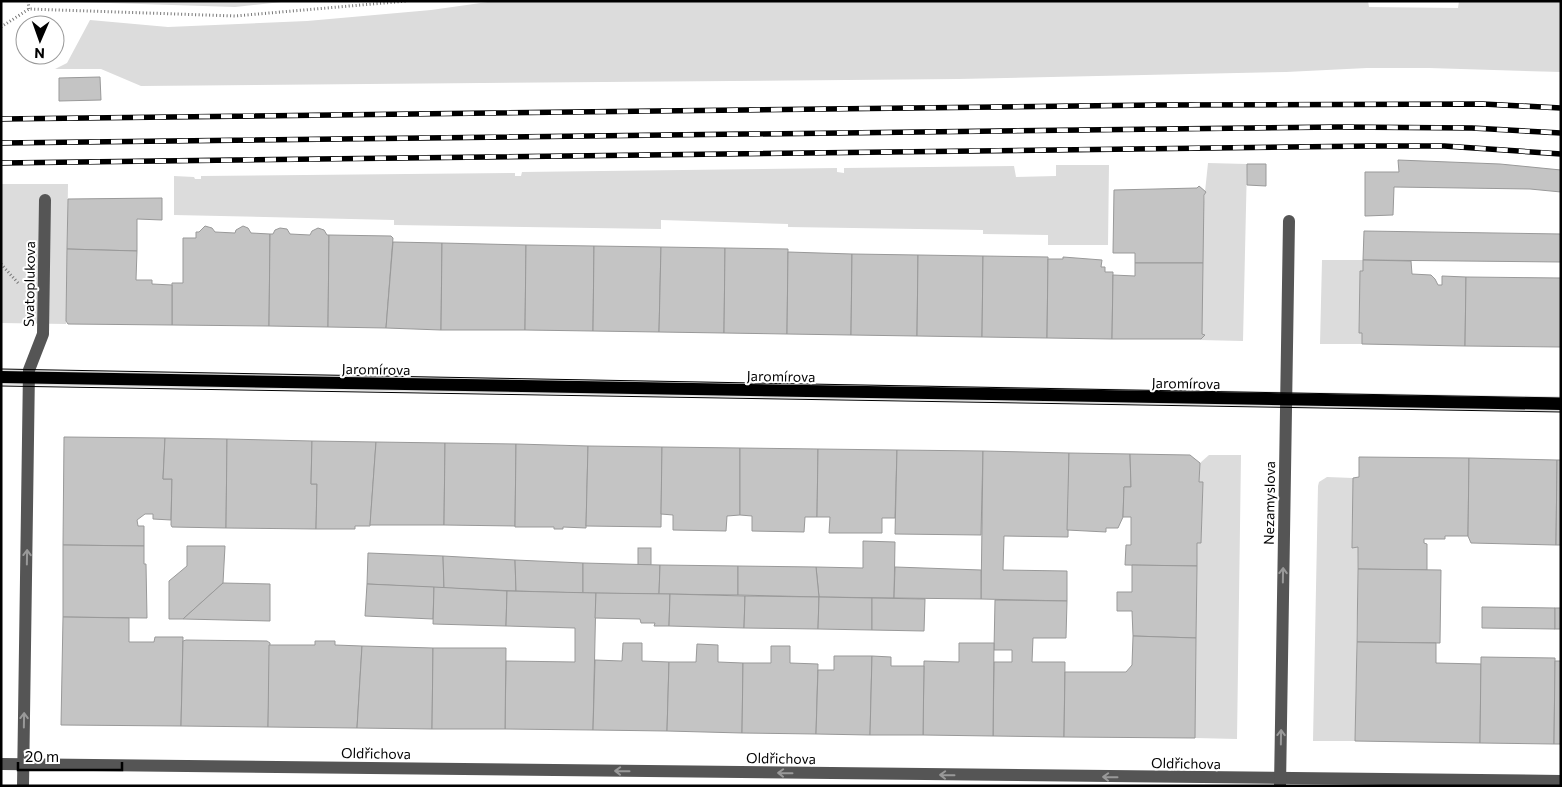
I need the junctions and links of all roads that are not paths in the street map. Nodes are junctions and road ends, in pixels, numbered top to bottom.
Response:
1 (45, 200) dead end
2 (1289, 221) dead end
3 (1, 377) edge
4 (29, 377) junction
5 (1286, 399) junction
6 (1561, 404) edge
7 (1, 764) edge
8 (24, 764) junction
9 (1561, 781) edge
10 (1280, 782) edge
11 (23, 786) edge

1 - 4 street, Svatoplukova
2 - 5 street, Nezamyslova
3 - 4 main road, Jaromírova
4 - 5 main road, Jaromírova
8 -> 4 street, Svatoplukova
5 - 6 main road, Jaromírova
10 -> 5 street, Nezamyslova
7 - 8 street, Oldřichova
10 -> 8 street, Oldřichova
8 - 11 street, Svatoplukova
9 - 10 street, Oldřichova

